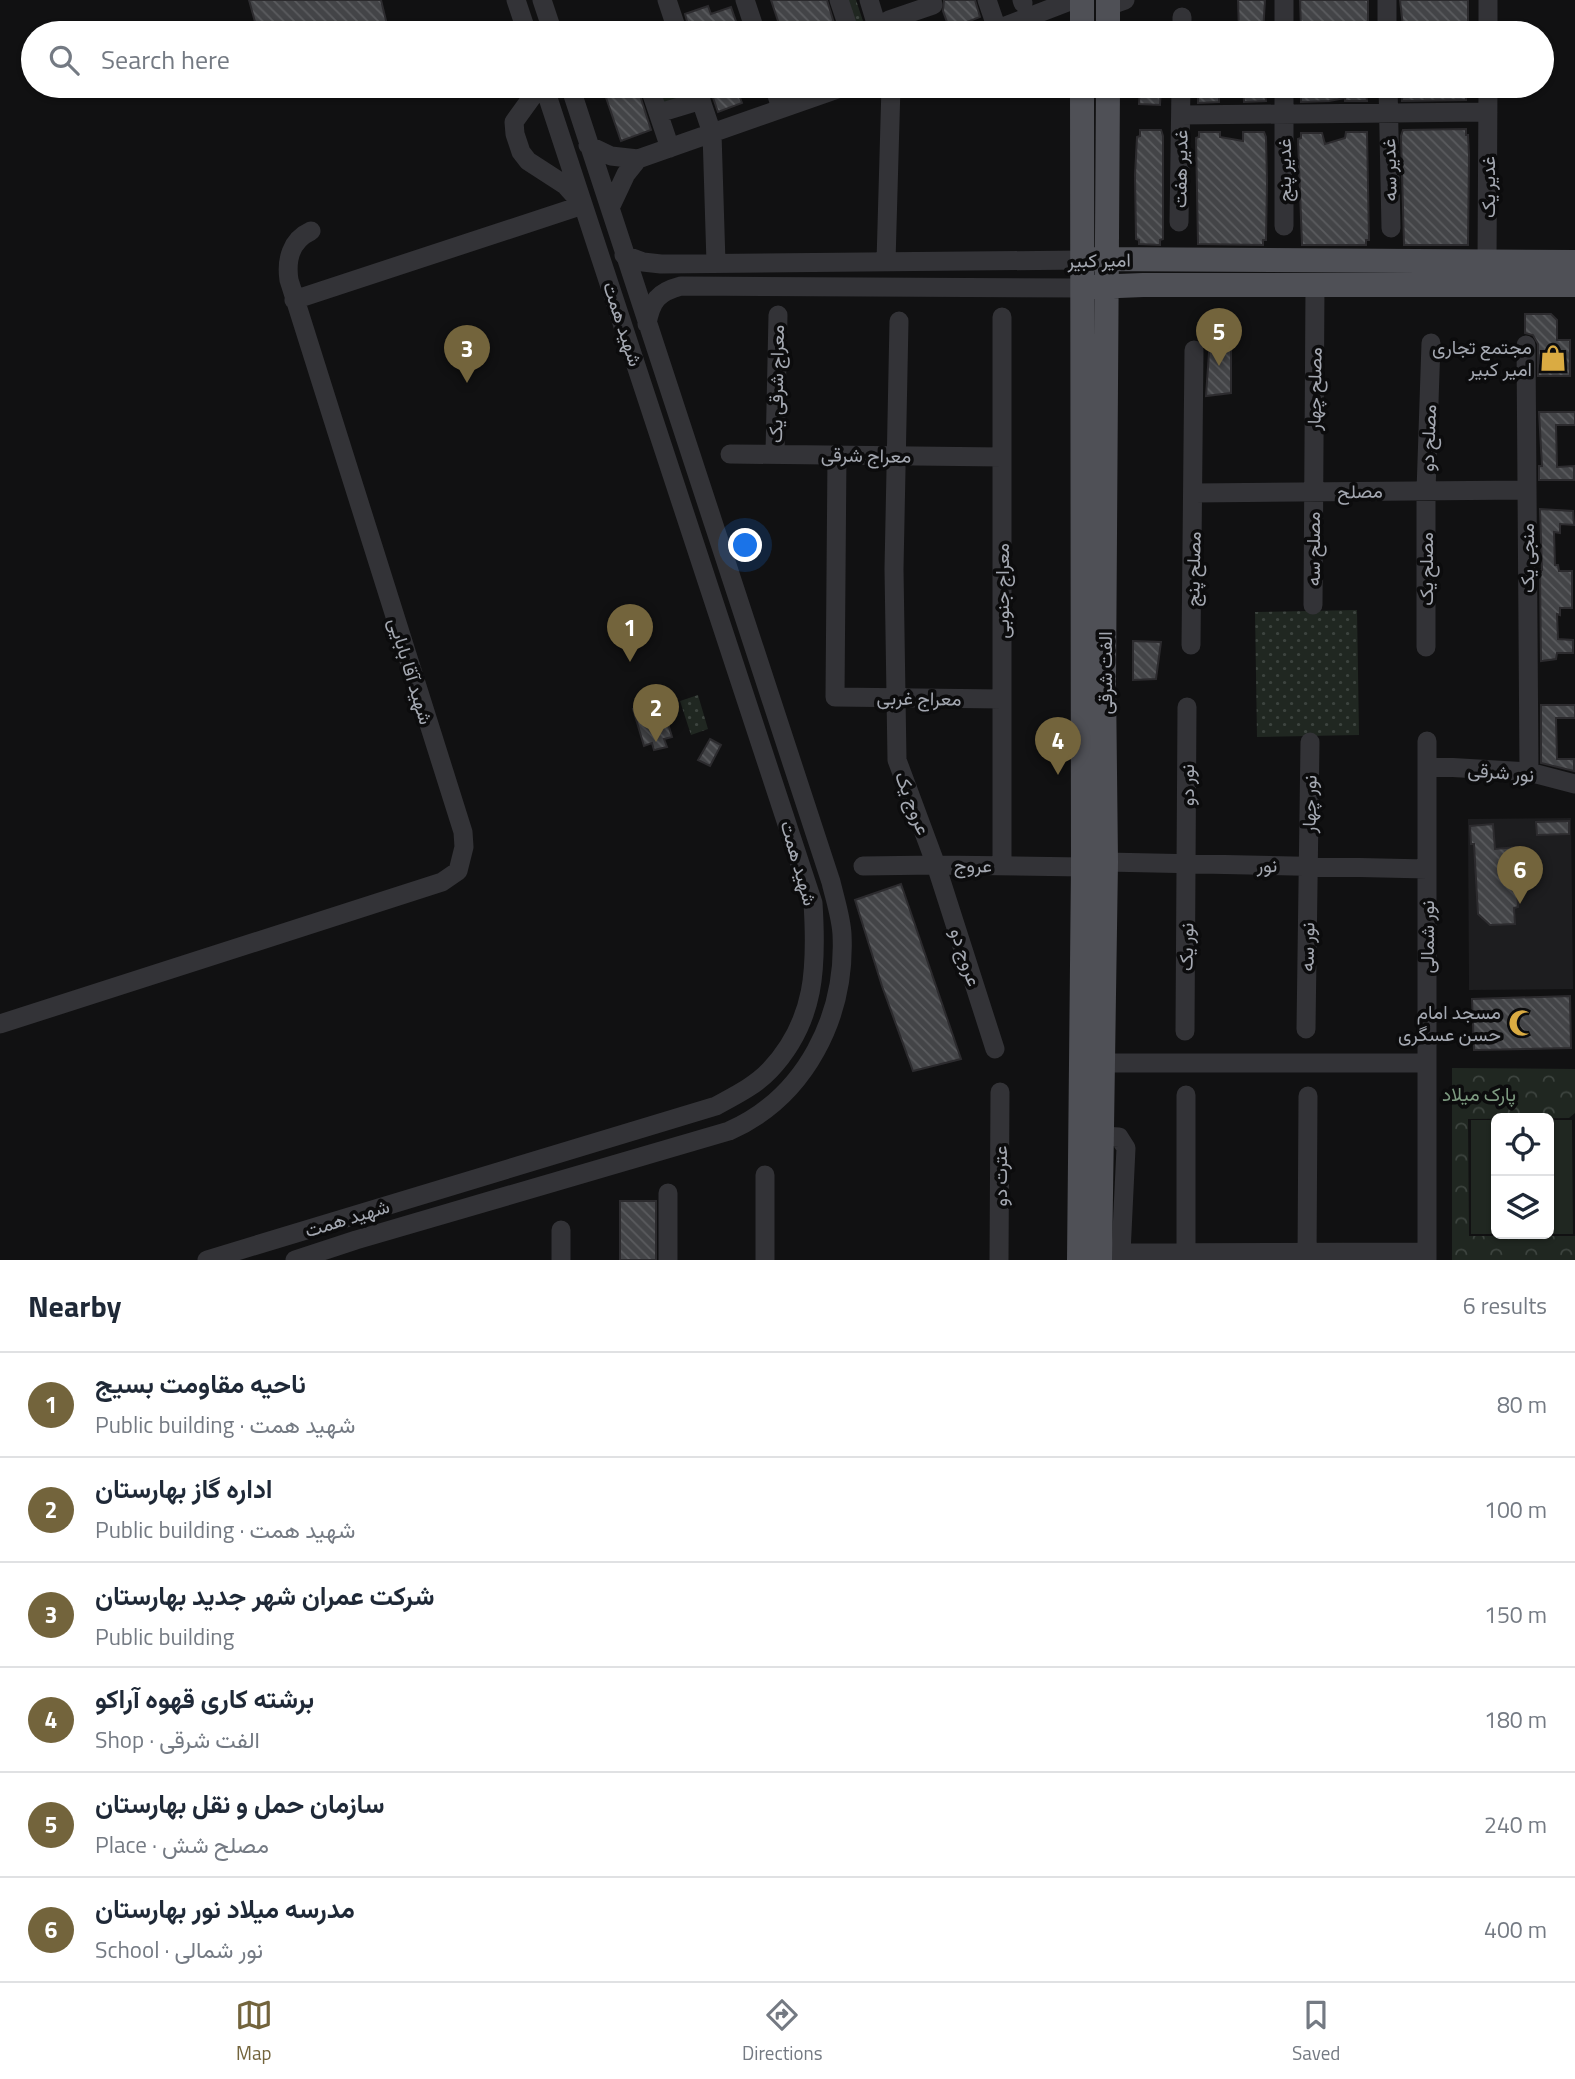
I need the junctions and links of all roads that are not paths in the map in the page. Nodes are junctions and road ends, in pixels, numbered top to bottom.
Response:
1 (516, 0) edge
2 (542, 0) edge
3 (667, 0) edge
4 (745, 0) edge
5 (839, 0) edge
6 (869, 0) edge
7 (932, 0) edge
8 (987, 0) edge
9 (1073, 0) edge
10 (1082, 0) edge
11 (1284, 0) edge
12 (1387, 0) edge
13 (1488, 0) edge
14 (1113, 2) edge
15 (523, 21) edge
16 (549, 21) edge
17 (668, 21) edge
18 (752, 21) edge
19 (846, 21) edge
20 (881, 21) edge
21 (897, 21) edge
22 (990, 21) edge
23 (1018, 21) edge
24 (1082, 21) edge
25 (1110, 21) edge
26 (1284, 21) edge
27 (1387, 21) edge
28 (1488, 21) edge
29 (533, 98) edge
30 (546, 98) edge
31 (574, 98) edge
32 (653, 98) edge
33 (687, 98) edge
34 (696, 98) edge
35 (778, 98) edge
36 (811, 98) edge
37 (891, 98) edge
38 (1082, 98) edge
39 (1108, 98) edge
40 (1181, 98) edge
41 (1284, 98) edge
42 (1388, 98) edge
43 (1488, 98) edge
44 (781, 108) junction
45 (1488, 112) junction
46 (659, 113) junction
47 (1388, 113) junction
48 (1284, 114) junction
49 (1181, 115) junction
50 (712, 133) junction
51 (588, 145) junction
52 (670, 148) junction
53 (638, 159) junction
54 (583, 205) junction
55 (610, 208) junction
56 (1179, 222) dead end
57 (1284, 226) dead end
58 (1391, 228) dead end
59 (311, 231) dead end
60 (624, 255) junction
61 (1108, 259) junction
62 (1082, 260) junction
63 (1488, 261) junction
64 (886, 262) junction
65 (1575, 262) edge
66 (716, 263) junction
67 (1575, 285) edge
68 (1315, 286) junction
69 (1108, 287) junction
70 (1083, 288) junction
71 (294, 300) junction
72 (778, 315) dead end
73 (1002, 317) dead end
74 (899, 321) dead end
75 (647, 324) junction
76 (1431, 343) dead end
77 (1526, 345) dead end
78 (1194, 350) dead end
79 (775, 453) junction
80 (730, 454) dead end
81 (837, 454) junction
82 (897, 455) junction
83 (1002, 457) junction
84 (1527, 490) junction
85 (1426, 491) junction
86 (1313, 492) junction
87 (1194, 494) junction
88 (1313, 606) dead end
89 (1191, 645) dead end
90 (1426, 647) dead end
91 (894, 698) junction
92 (1002, 699) junction
93 (1187, 707) dead end
94 (1310, 741) dead end
95 (1427, 741) dead end
96 (1427, 766) junction
97 (1528, 772) junction
98 (1575, 784) edge
99 (1187, 864) junction
100 (936, 865) junction
101 (1095, 865) junction
102 (863, 866) dead end
103 (1002, 866) junction
104 (1308, 866) junction
105 (1427, 869) junction
106 (0, 1024) edge
107 (1306, 1029) dead end
108 (1185, 1031) dead end
109 (995, 1049) dead end
110 (1105, 1063) junction
111 (1427, 1063) junction
112 (1000, 1092) dead end
113 (1186, 1096) dead end
114 (1308, 1096) dead end
115 (562, 1153) junction
116 (765, 1175) dead end
117 (570, 1177) junction
118 (668, 1193) dead end
119 (561, 1230) dead end
120 (356, 1240) junction
121 (1100, 1256) edge
122 (1186, 1256) edge
123 (1307, 1256) edge
124 (1427, 1256) edge
125 (207, 1260) edge
126 (295, 1260) edge
127 (356, 1260) edge
128 (561, 1260) edge
129 (668, 1260) edge
130 (765, 1260) edge
131 (999, 1260) edge

1 - 15 street
2 - 16 street
3 - 17 street
4 - 18 street
5 - 19 street
6 - 20 street
7 - 21 street
8 - 22 street
9 - 23 street
10 - 24 main road
11 - 26 street
12 - 27 street
13 - 28 street
14 - 25 main road
29 - 54 street
30 - 54 street, شهید همت
31 - 51 street, شهید همت
32 - 46 street
33 - 46 street
34 - 50 street
35 - 44 street
36 - 44 street
37 - 64 street
38 - 62 main road, الفت شرقی
39 - 61 main road, الفت شرقی
40 - 49 street, غدیر هفت
41 - 48 street, غدیر پنج
42 - 47 street, غدیر سه
43 - 45 street, غدیر یک
44 - 50 street
45 - 47 street
45 - 63 street, غدیر یک
46 - 52 street
47 - 48 street
47 - 58 street, غدیر سه
48 - 49 street
48 - 57 street, غدیر پنج
49 - 56 street, غدیر هفت
50 - 52 street
50 - 66 street
51 - 53 street
51 - 55 street, شهید همت
52 - 53 street
53 - 55 street
54 - 71 street
54 - 115 street, شهید همت
55 - 60 street, شهید همت
59 - 71 street
60 - 66 street, امیر کبیر
60 - 75 street, شهید همت
61 - 62 main road, امیر کبیر
61 - 63 main road, امیر کبیر
61 - 69 main road, الفت شرقی
62 - 64 street, امیر کبیر
62 - 70 main road, الفت شرقی
63 - 65 main road, امیر کبیر
64 - 66 street, امیر کبیر
67 - 68 main road, امیر کبیر
68 - 69 main road, امیر کبیر
68 - 86 street, مصلح چهار
69 - 70 main road, امیر کبیر
69 - 101 main road, الفت شرقی
70 - 75 street, امیر کبیر
70 - 101 main road, الفت شرقی
71 - 106 street, شهید آقا بابایی
72 - 79 street, معراج شرقی یک
73 - 83 street, معراج جنوبی
74 - 82 street, عروج یک
75 - 117 street, شهید همت
76 - 85 street, مصلح دو
77 - 84 street, منجی یک
78 - 87 street, مصلح پنج
79 - 80 street, معراج شرقی
79 - 81 street, معراج شرقی
81 - 82 street, معراج شرقی
81 - 91 street, معراج غربی
82 - 83 street, معراج شرقی
82 - 91 street, عروج یک
83 - 92 street, معراج جنوبی
84 - 85 street, مصلح
84 - 97 street, منجی یک
85 - 86 street, مصلح
85 - 90 street, مصلح یک
86 - 87 street, مصلح
86 - 88 street, مصلح سه
87 - 89 street, مصلح پنج
91 - 92 street, معراج غربی
91 - 100 street, عروج یک
92 - 103 street, معراج جنوبی
93 - 99 street, نور دو
94 - 104 street, نور چهار
95 - 96 street, نور شمالی
96 - 97 street, نور شرقی
96 - 105 street, نور شمالی
97 - 98 street, نور شرقی
99 - 101 street, نور
99 - 104 street, نور
99 - 108 street, نور یک
100 - 102 street, عروج
100 - 103 street, عروج
100 - 109 street, عروج دو
101 - 103 street, عروج
101 - 110 main road, الفت شرقی
101 - 121 main road, الفت شرقی
104 - 105 street, نور
104 - 107 street, نور سه
105 - 111 street, نور شمالی
110 - 111 street
110 - 121 main road, الفت شرقی
111 - 124 street, نور شمالی
112 - 131 street, عترت دو
113 - 122 street
114 - 123 street
115 - 117 street
115 - 125 street, شهید همت
116 - 130 street
117 - 120 street, شهید همت
118 - 129 street
119 - 128 street
120 - 126 street, شهید همت
120 - 127 street
121 - 122 street
122 - 123 street
123 - 124 street

